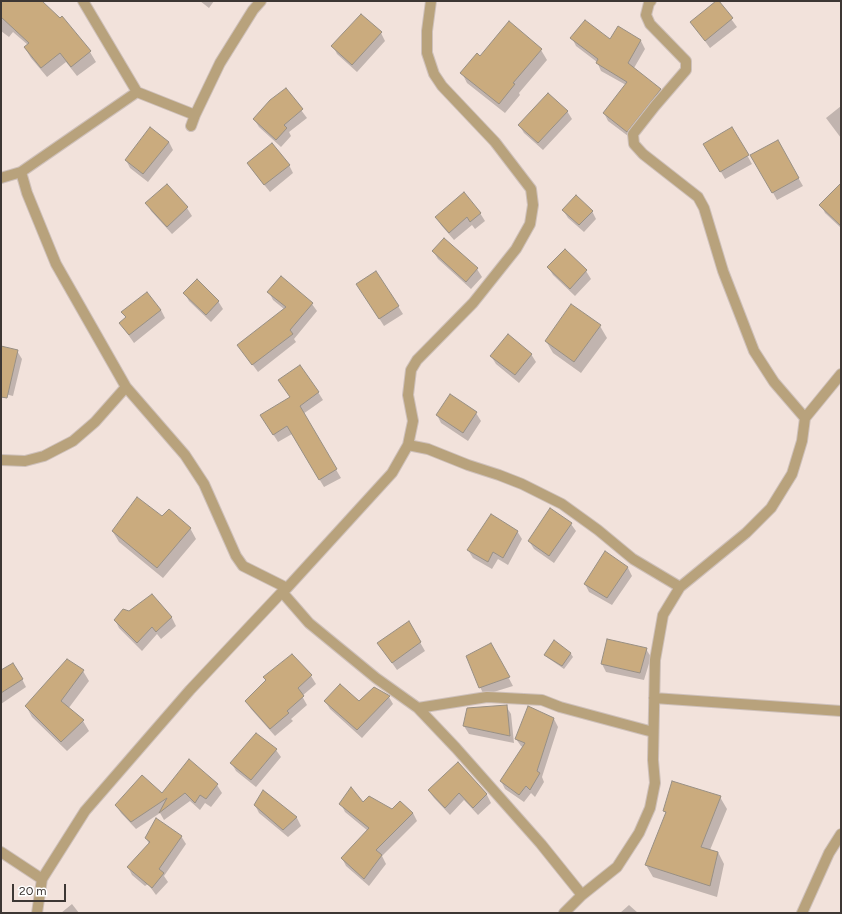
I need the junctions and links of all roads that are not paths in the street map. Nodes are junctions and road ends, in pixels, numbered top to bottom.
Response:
1 (83, 1) edge
2 (261, 1) edge
3 (431, 1) edge
4 (651, 1) edge
5 (138, 92) junction
6 (195, 115) junction
7 (191, 126) dead end
8 (21, 172) junction
9 (1, 178) edge
10 (841, 374) edge
11 (126, 387) junction
12 (805, 418) junction
13 (408, 445) junction
14 (1, 460) edge
15 (680, 587) junction
16 (284, 590) junction
17 (654, 698) junction
18 (418, 708) junction
19 (841, 711) edge
20 (653, 732) junction
21 (841, 834) edge
22 (1, 852) edge
23 (42, 879) junction
24 (582, 895) junction
25 (37, 913) edge
26 (564, 913) edge
27 (802, 913) edge

1 - 5 street
2 - 6 street
3 - 13 street
4 - 12 street
5 - 6 street
5 - 8 street
6 - 7 street
8 - 9 street
8 - 11 street
10 - 12 street
11 - 14 street
11 - 16 street
12 - 15 street
13 - 15 street
13 - 16 street
15 - 17 street
16 - 18 street
16 - 23 street
17 - 19 street
17 - 20 street
18 - 20 street
18 - 24 street
20 - 24 street
21 - 27 street
22 - 23 street
23 - 25 street
24 - 26 street

